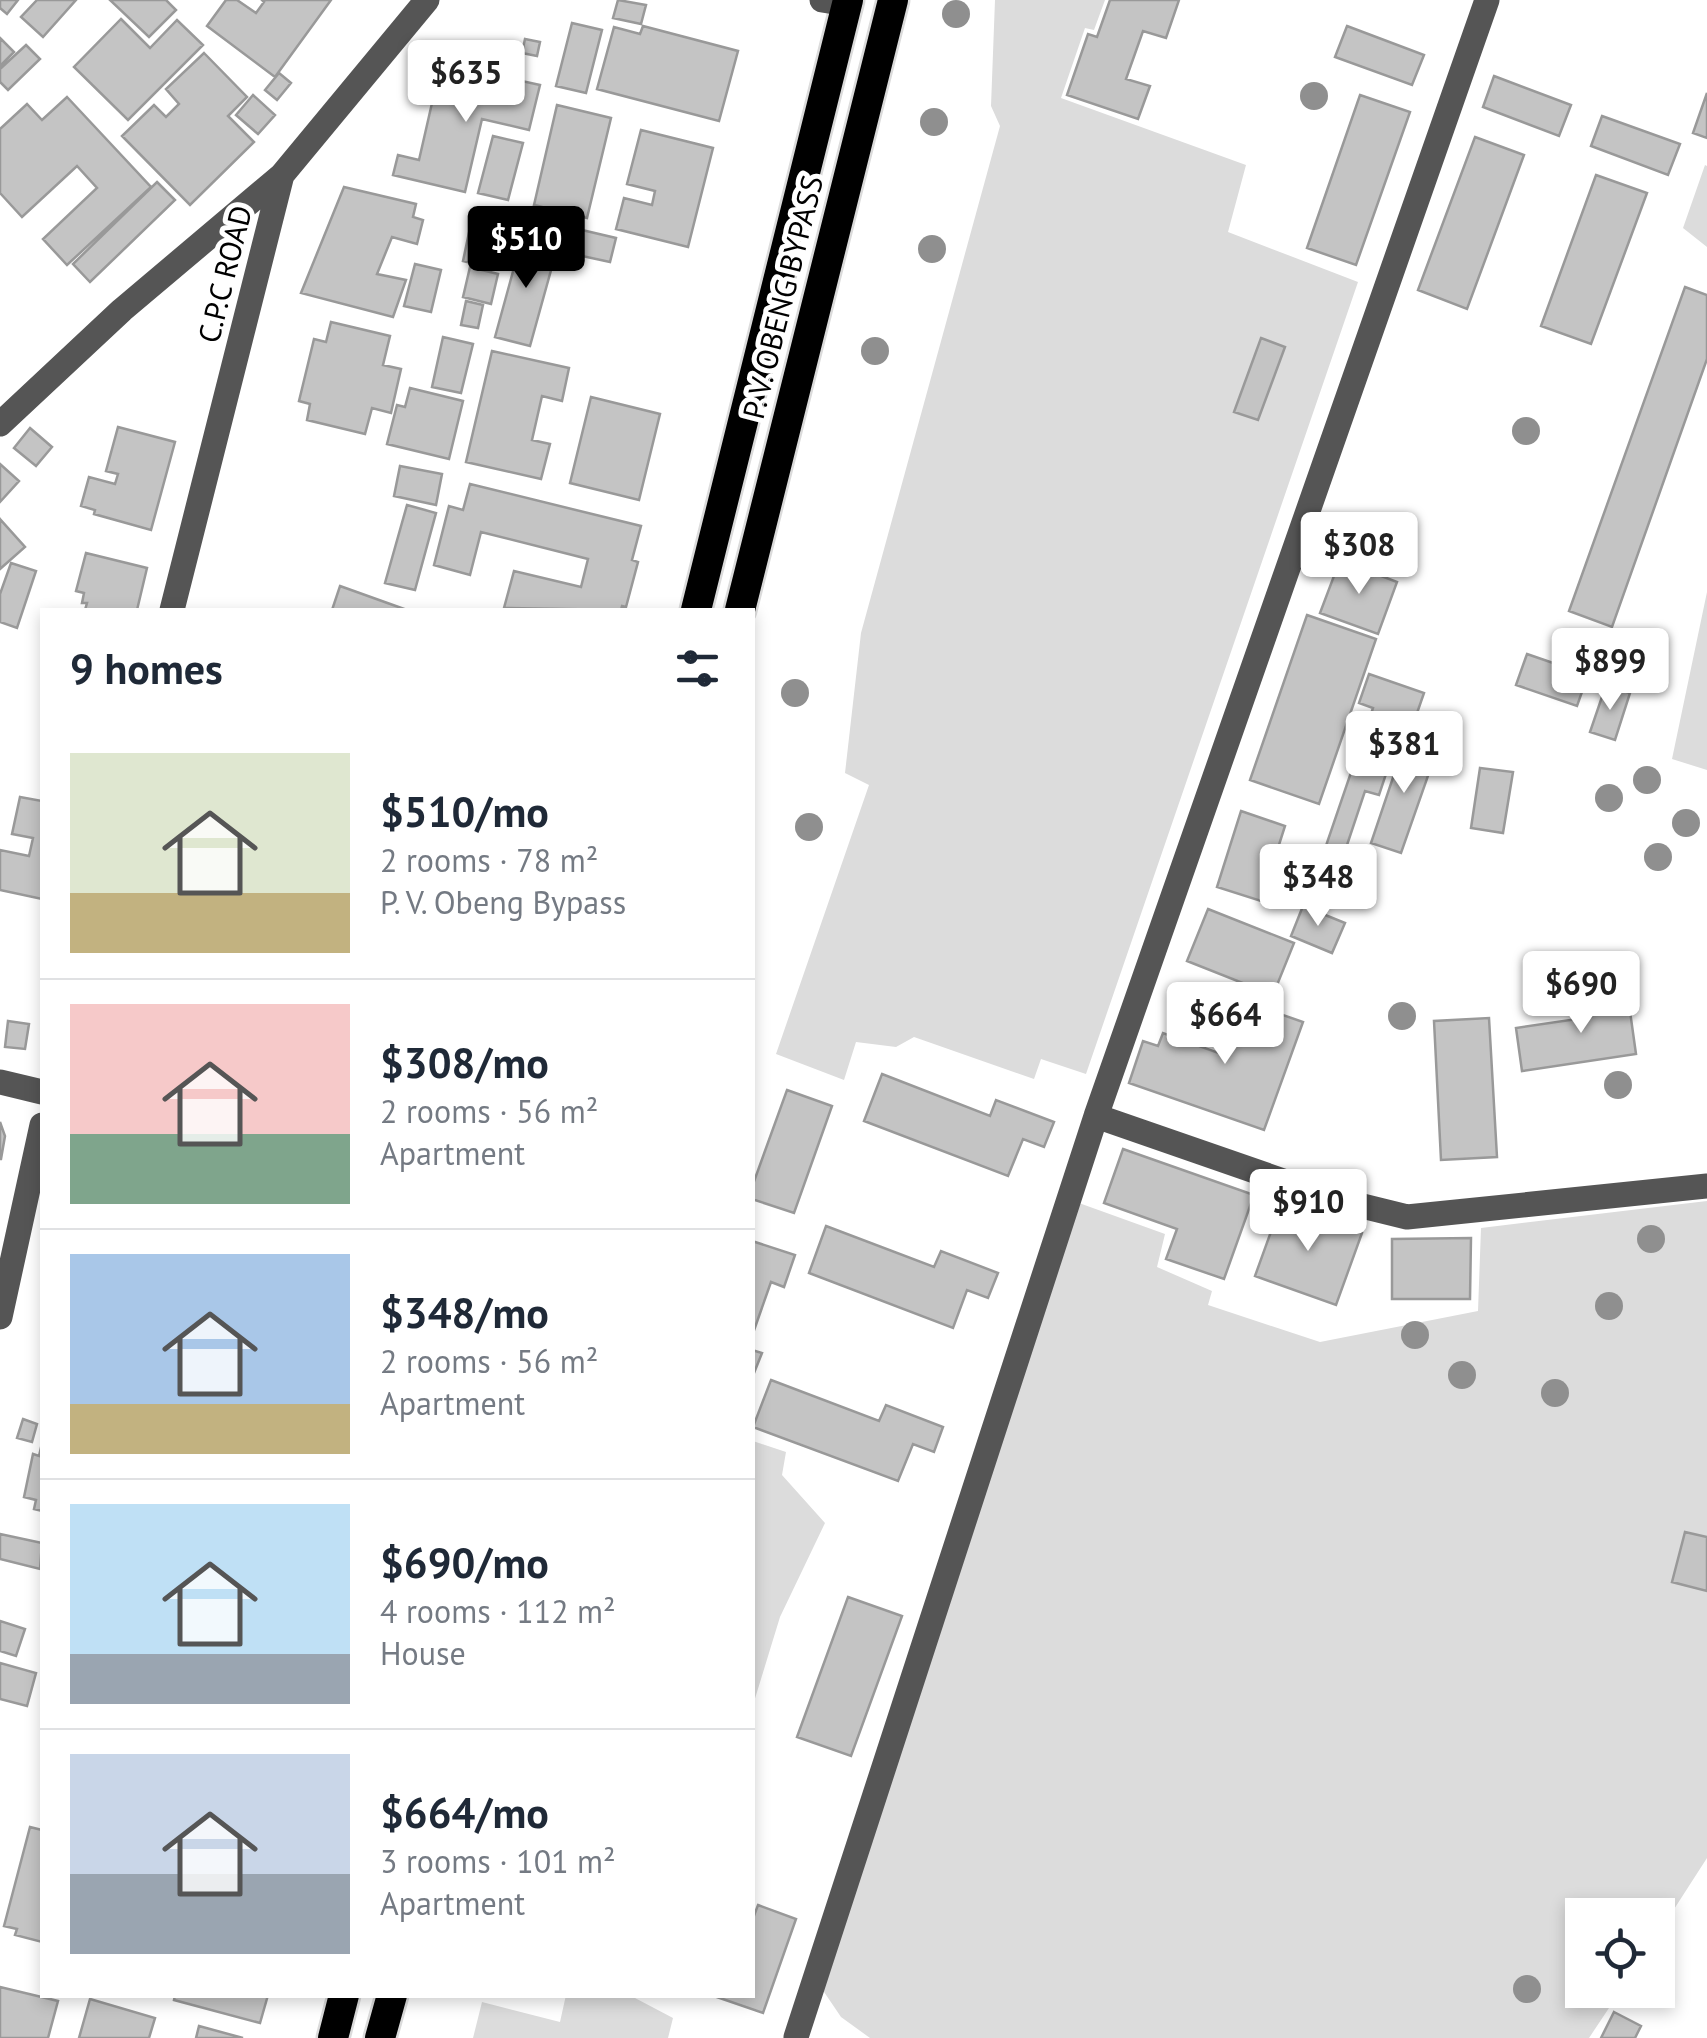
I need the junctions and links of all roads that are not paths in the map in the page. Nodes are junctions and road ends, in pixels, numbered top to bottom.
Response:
1 (427, 0) edge
2 (839, 1) edge
3 (1480, 3) edge
4 (891, 7) edge
5 (282, 175) junction
6 (0, 424) edge
7 (173, 608) edge
8 (696, 608) edge
9 (741, 608) edge
10 (0, 1082) edge
11 (40, 1092) edge
12 (1096, 1116) junction
13 (40, 1134) edge
14 (1707, 1186) edge
15 (0, 1317) edge
16 (343, 1998) edge
17 (391, 1998) edge
18 (796, 2036) edge
19 (333, 2038) edge
20 (380, 2038) edge

1 - 5 street, C.P.C ROAD
2 - 4 highway
2 - 8 highway, P. V. OBENG BYPASS
3 - 12 street
4 - 9 highway, P. V. OBENG BYPASS
5 - 6 street
5 - 7 street, C.P.C ROAD
10 - 11 street
12 - 14 street
12 - 18 street
13 - 15 street
16 - 19 highway
17 - 20 highway

